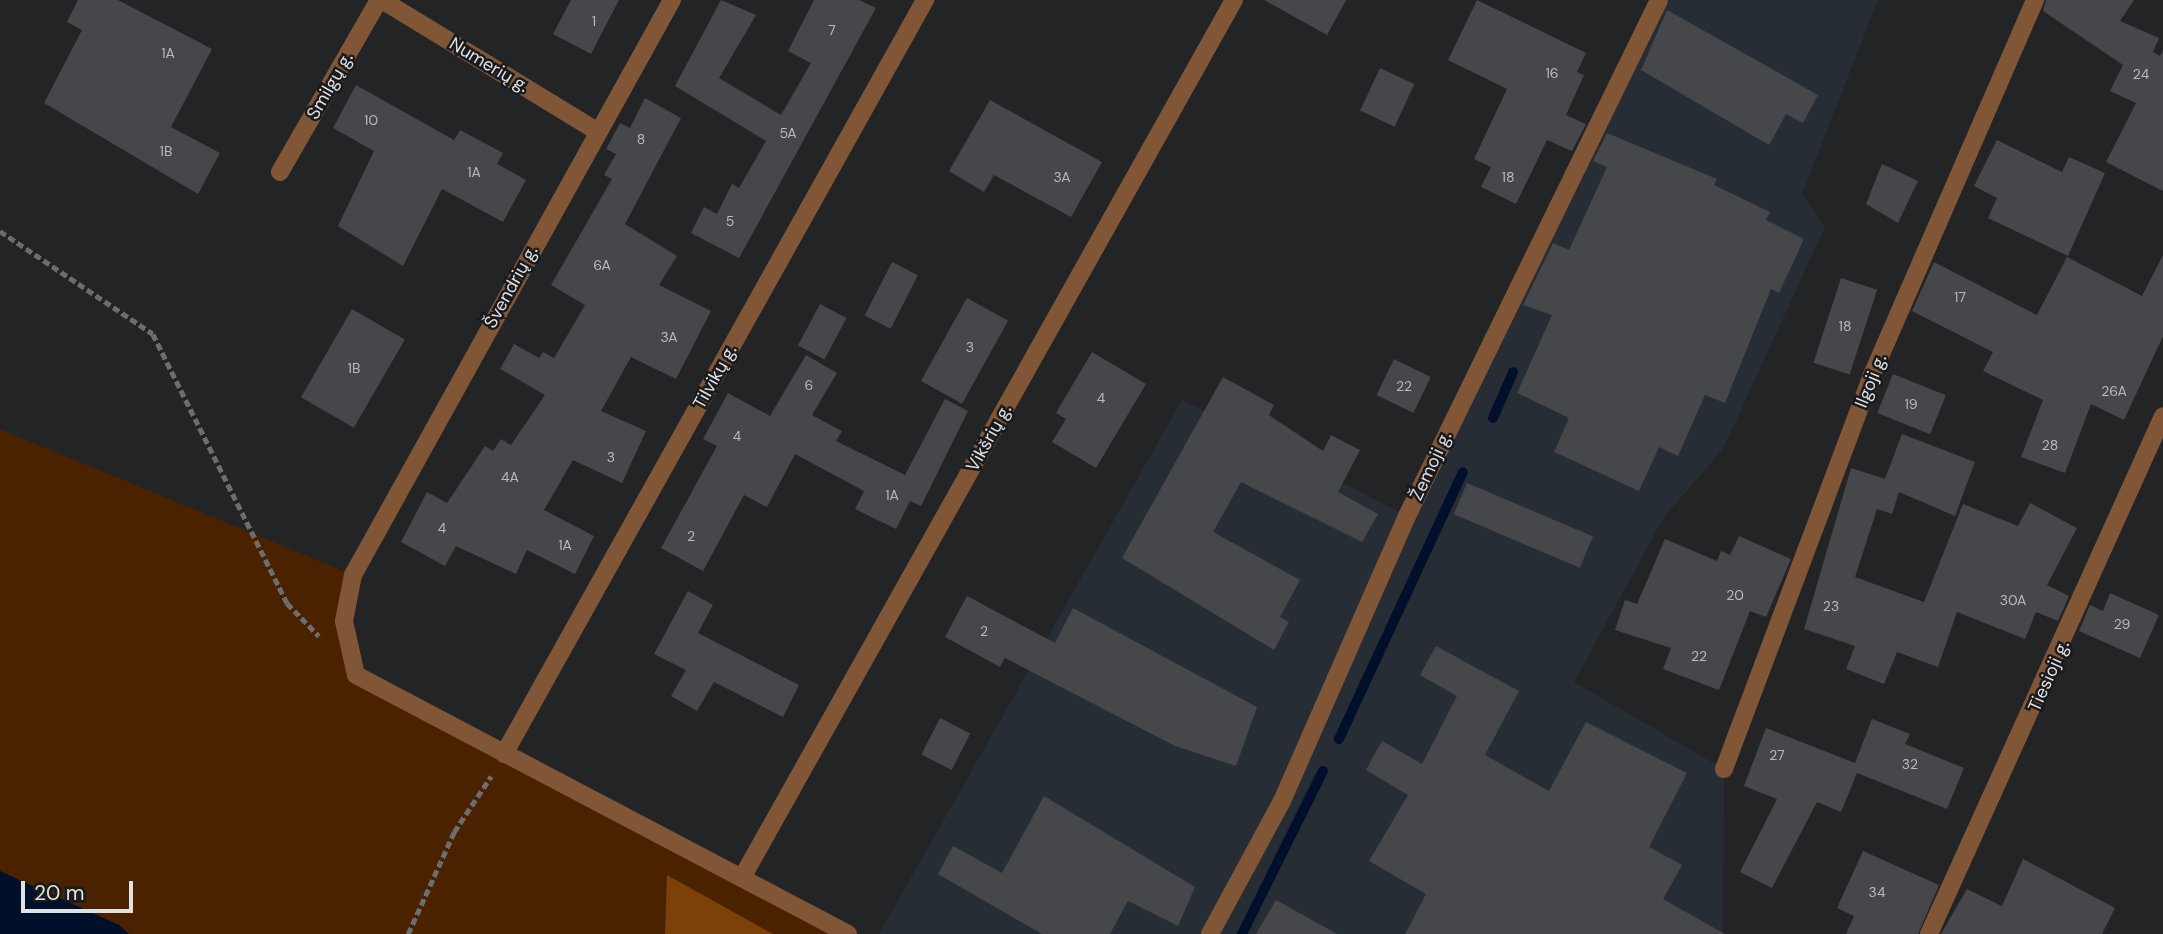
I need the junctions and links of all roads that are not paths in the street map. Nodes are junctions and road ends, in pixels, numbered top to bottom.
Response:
1 (380, 0) edge
2 (672, 0) edge
3 (925, 0) edge
4 (1234, 0) edge
5 (1659, 0) edge
6 (2035, 0) edge
7 (597, 131) junction
8 (281, 172) dead end
9 (2163, 416) edge
10 (505, 754) junction
11 (1724, 769) dead end
12 (743, 876) junction
13 (848, 934) edge
14 (1210, 934) edge
15 (1930, 934) edge

1 - 7 street, Numerių g.
1 - 8 street, Smilgų g.
2 - 7 street, Švendrių g.
3 - 10 street, Tilvikų g.
4 - 12 street, Vikšrių g.
5 - 14 street, Žemoji g.
6 - 11 street, Ilgoji g.
7 - 10 street, Švendrių g.
9 - 15 street, Tiesioji g.
10 - 12 street
12 - 13 street

